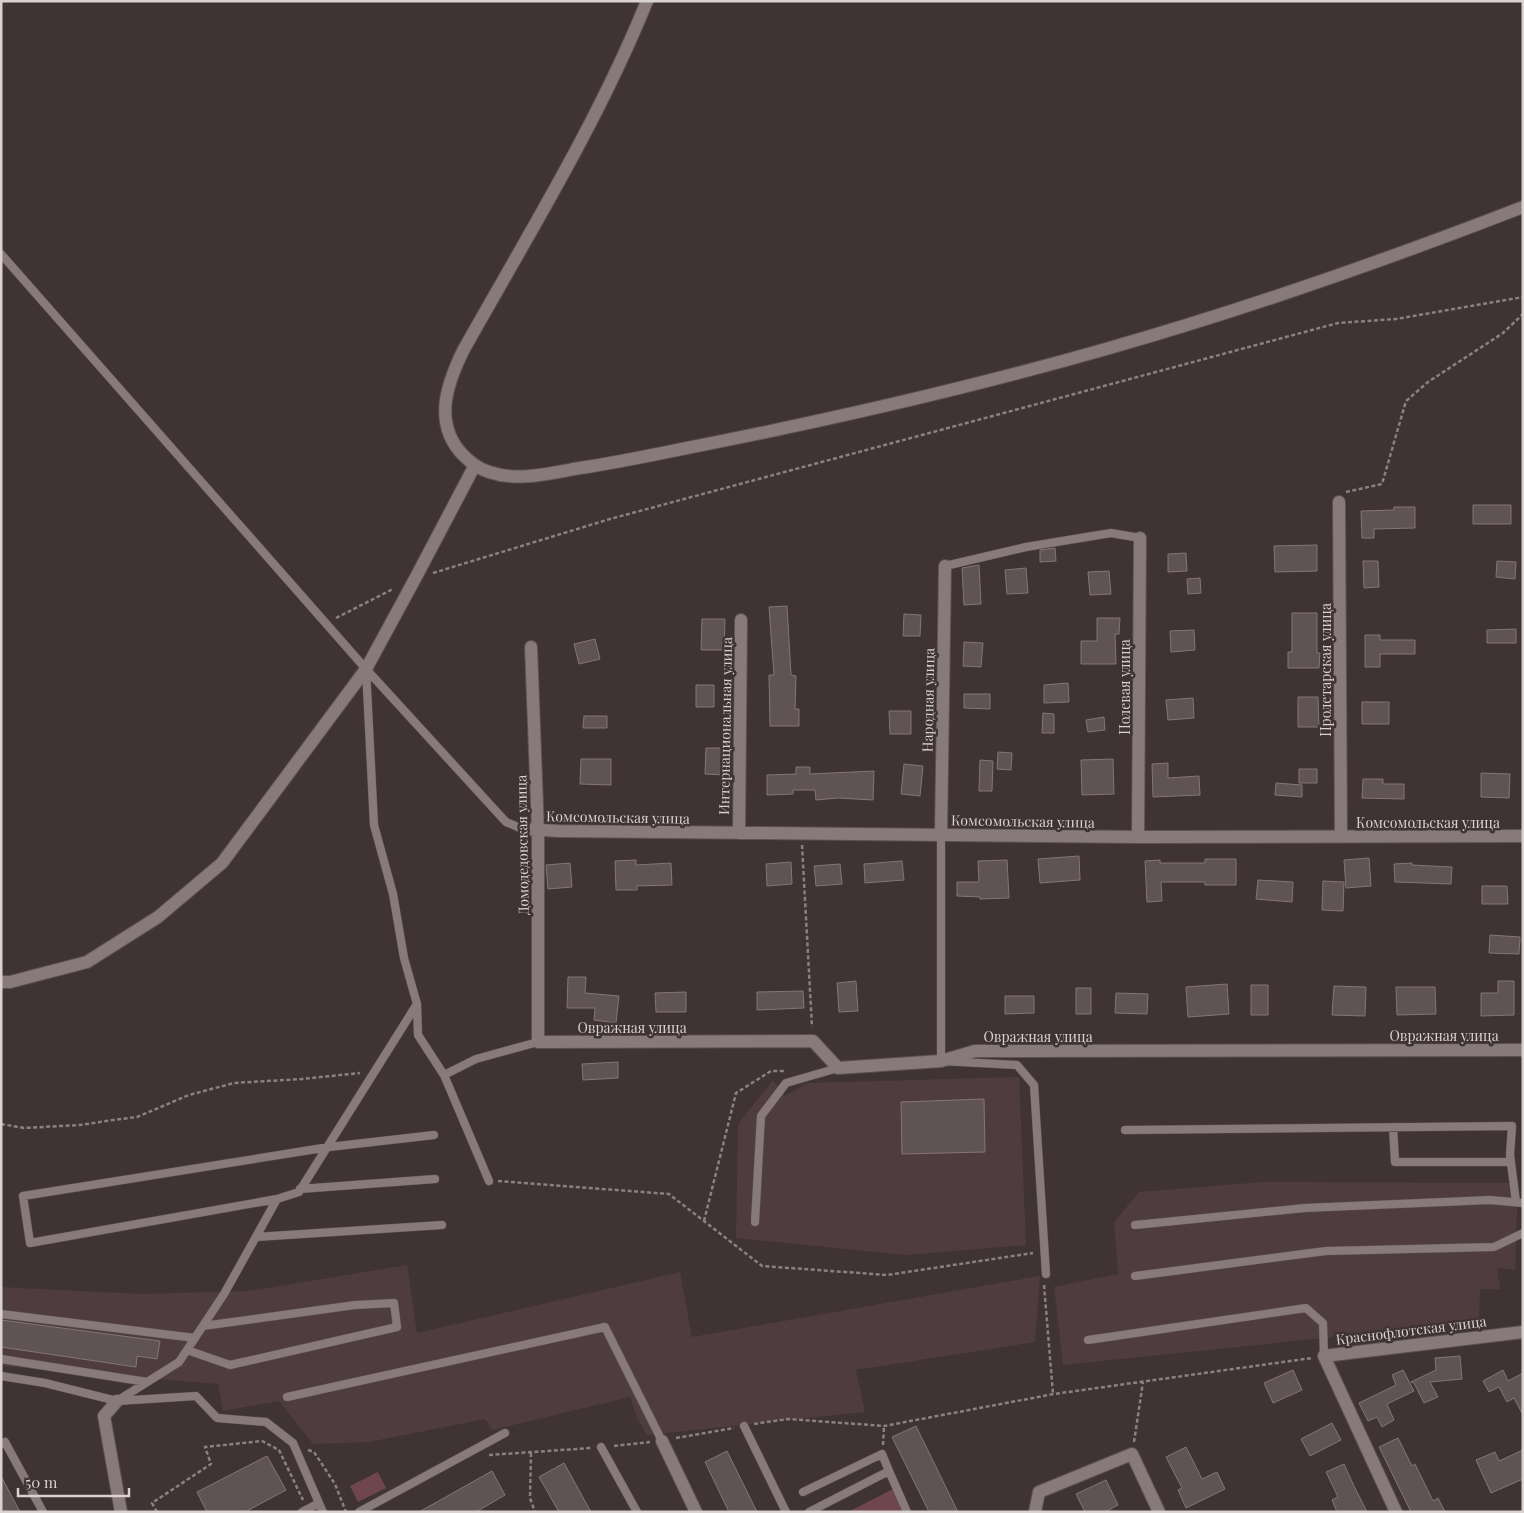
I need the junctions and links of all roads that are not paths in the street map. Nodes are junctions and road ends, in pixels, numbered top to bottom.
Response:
1 (647, 1) edge
2 (1523, 207) edge
3 (1, 254) edge
4 (475, 465) junction
5 (1339, 502) road end
6 (1140, 538) joint
7 (945, 566) joint
8 (741, 620) dead end
9 (531, 647) dead end
10 (366, 669) junction
11 (523, 829) joint
12 (538, 831) junction
13 (739, 833) junction
14 (941, 834) junction
15 (1523, 836) edge
16 (1138, 837) junction
17 (1341, 837) junction
18 (1, 982) edge
19 (418, 1004) junction
20 (538, 1042) junction
21 (1523, 1050) edge
22 (941, 1061) junction
23 (838, 1068) junction
24 (444, 1075) junction
25 (1393, 1127) junction
26 (1125, 1130) dead end
27 (434, 1135) dead end
28 (329, 1147) junction
29 (1511, 1162) junction
30 (436, 1179) dead end
31 (489, 1180) road end
32 (300, 1190) junction
33 (277, 1199) junction
34 (1519, 1203) edge
35 (754, 1222) dead end
36 (1135, 1225) dead end
37 (442, 1226) dead end
38 (1523, 1233) edge
39 (256, 1237) junction
40 (1046, 1274) road end
41 (1136, 1276) dead end
42 (1, 1314) edge
43 (203, 1326) junction
44 (1523, 1332) edge
45 (195, 1338) junction
46 (1088, 1340) dead end
47 (187, 1350) junction
48 (1324, 1356) junction
49 (1, 1359) edge
50 (1, 1376) edge
51 (147, 1382) junction
52 (287, 1397) dead end
53 (117, 1401) junction
54 (744, 1426) road end
55 (505, 1433) dead end
56 (662, 1441) joint
57 (1, 1444) edge
58 (601, 1447) dead end
59 (889, 1471) junction
60 (803, 1492) dead end
61 (319, 1503) junction
62 (304, 1510) edge
63 (43, 1512) edge
64 (121, 1512) edge
65 (323, 1512) edge
66 (359, 1512) edge
67 (637, 1512) edge
68 (696, 1512) edge
69 (786, 1512) edge
70 (809, 1512) edge
71 (907, 1512) edge
72 (1035, 1512) edge
73 (1159, 1512) edge
74 (1396, 1512) edge

1 - 4 street
2 - 4 street
3 - 10 lane
4 - 10 street
5 - 17 street, Пролетарская улица
6 - 7 lane
6 - 16 street, Полевая улица
7 - 14 street, Народная улица
8 - 13 street, Интернациональная улица
9 - 12 street, Домодедовская улица
10 - 11 lane
10 - 18 street
10 - 19 lane
11 - 12 street, Комсомольская улица
12 - 13 street, Комсомольская улица
12 - 20 street, Домодедовская улица
13 - 14 street, Комсомольская улица
14 - 16 street, Комсомольская улица
14 - 22 lane
15 - 17 street, Комсомольская улица
16 - 17 street, Комсомольская улица
19 - 24 lane
19 - 28 lane
20 - 23 street, Овражная улица
20 - 24 lane
21 - 22 street, Овражная улица
22 - 23 street, Овражная улица
22 - 40 lane
23 - 35 lane
24 - 31 lane
25 - 26 lane
25 - 29 lane
25 - 29 lane
27 - 28 lane
28 - 32 lane
28 - 33 lane
29 - 34 lane
30 - 32 lane
32 - 33 lane
33 - 39 lane
34 - 36 lane
37 - 39 lane
38 - 41 lane
39 - 43 lane
42 - 45 lane
43 - 45 lane
43 - 47 lane
44 - 48 street, Краснофлотская улица
45 - 47 lane
46 - 48 lane
47 - 51 lane
48 - 74 street, Краснофлотская улица
49 - 51 lane
50 - 53 lane
51 - 53 lane
52 - 56 lane
53 - 61 lane
53 - 64 street
54 - 69 lane
55 - 66 lane
56 - 68 street
57 - 63 lane
58 - 67 lane
59 - 60 lane
59 - 70 lane
59 - 71 lane
61 - 62 lane
61 - 65 lane
72 - 73 street

